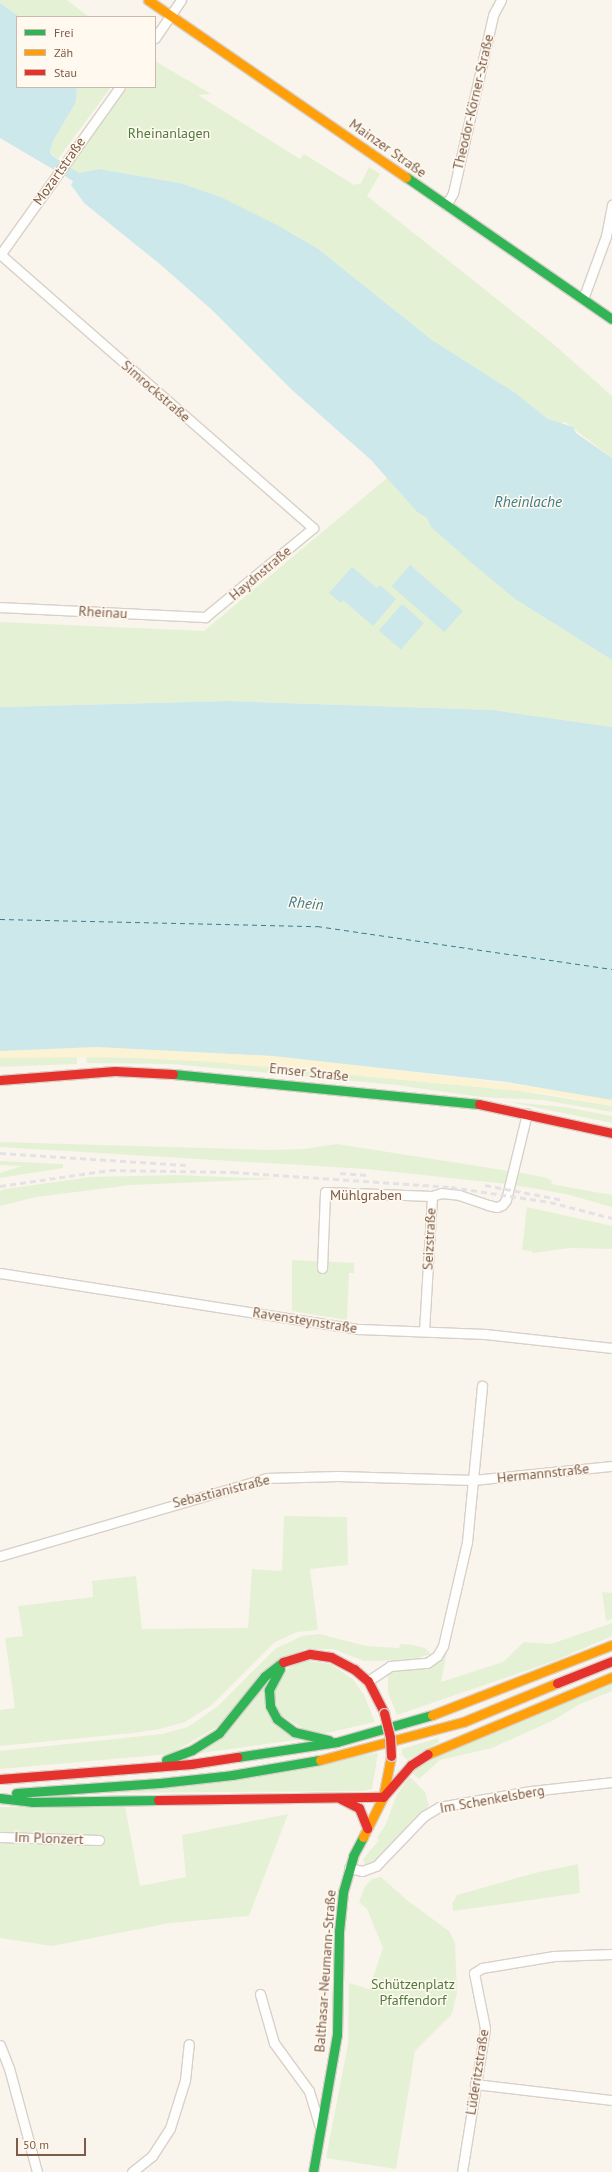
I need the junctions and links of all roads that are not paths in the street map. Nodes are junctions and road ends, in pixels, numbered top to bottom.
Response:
1 (148, 0) edge
2 (180, 0) edge
3 (500, 0) edge
4 (170, 15) junction
5 (156, 36) edge
6 (119, 88) edge
7 (446, 205) junction
8 (612, 205) edge
9 (609, 237) edge
10 (0, 255) edge
11 (582, 299) junction
12 (612, 319) edge
13 (313, 528) joint
14 (0, 607) edge
15 (205, 617) joint
16 (0, 1080) edge
17 (527, 1113) junction
18 (612, 1133) edge
19 (432, 1196) junction
20 (322, 1268) dead end
21 (0, 1273) edge
22 (424, 1331) junction
23 (612, 1348) edge
24 (482, 1386) dead end
25 (612, 1466) edge
26 (473, 1480) junction
27 (0, 1556) edge
28 (612, 1645) edge
29 (291, 1659) junction
30 (612, 1661) edge
31 (612, 1677) edge
32 (368, 1681) junction
33 (337, 1742) junction
34 (391, 1757) junction
35 (419, 1759) junction
36 (146, 1768) junction
37 (0, 1779) edge
38 (612, 1782) edge
39 (0, 1794) edge
40 (383, 1797) junction
41 (0, 1798) edge
42 (340, 1799) junction
43 (367, 1828) junction
44 (0, 1837) edge
45 (99, 1840) dead end
46 (349, 1868) junction
47 (612, 1954) edge
48 (260, 1994) dead end
49 (189, 2044) dead end
50 (0, 2045) edge
51 (475, 2084) junction
52 (612, 2100) edge
53 (320, 2128) junction
54 (36, 2172) edge
55 (132, 2172) edge
56 (313, 2172) edge
57 (462, 2172) edge

1 - 4 main road, Mainzer Straße
2 - 4 street
3 - 7 street, Theodor-Körner-Straße
4 - 5 street
4 - 7 main road, Mainzer Straße
6 - 10 street, Mozartstraße
7 - 11 main road, Mainzer Straße
8 - 9 street
9 - 11 street
10 - 13 street, Simrockstraße
11 - 12 main road, Mainzer Straße
13 - 15 street, Haydnstraße
14 - 15 street, Rheinau
16 - 17 main road, Emser Straße
17 - 18 main road, Emser Straße
17 - 19 street, Seizstraße
19 - 20 street, Mühlgraben
19 - 22 street, Seizstraße
21 - 22 street, Ravensteynstraße
22 - 23 street, Ravensteynstraße
24 - 26 street
25 - 26 street, Hermannstraße
26 - 27 street, Sebastianistraße
26 - 32 street
28 - 33 main road
29 - 32 main road
29 - 33 main road
29 - 36 main road
30 - 39 main road
31 - 35 main road
32 - 34 main road, Balthasar-Neumann-Straße, bridge
33 - 36 main road
34 - 35 main road
34 - 40 main road, Balthasar-Neumann-Straße
35 - 40 main road
36 - 37 main road
38 - 46 street, Im Schenkelsberg
40 - 42 main road
40 - 43 main road, Balthasar-Neumann-Straße
41 - 42 main road
42 - 43 main road
43 - 46 main road, Balthasar-Neumann-Straße
44 - 45 street, Im Plonzert
46 - 53 main road, Balthasar-Neumann-Straße
47 - 51 street, Lüderitzstraße
48 - 53 street
49 - 55 street
50 - 54 street
51 - 52 street
51 - 57 street, Lüderitzstraße
53 - 56 main road, Balthasar-Neumann-Straße

